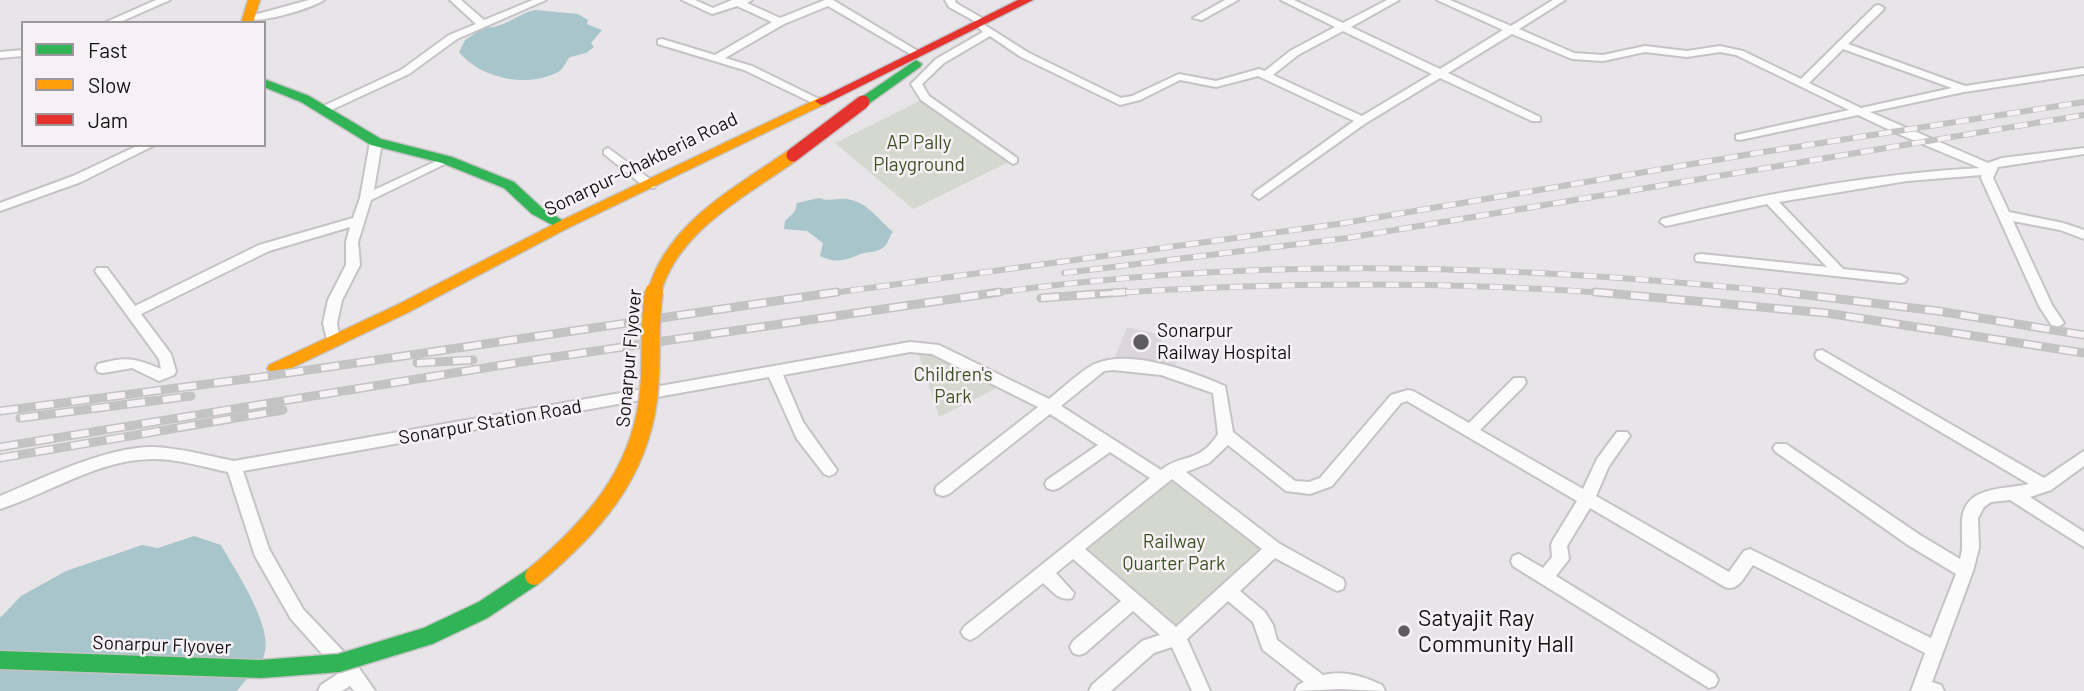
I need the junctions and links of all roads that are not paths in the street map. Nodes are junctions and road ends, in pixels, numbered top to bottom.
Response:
1 (165, 0) edge
2 (254, 0) edge
3 (319, 0) edge
4 (455, 0) edge
5 (541, 0) edge
6 (687, 0) edge
7 (950, 0) edge
8 (1027, 0) edge
9 (1040, 0) edge
10 (1234, 0) edge
11 (1286, 0) edge
12 (1394, 0) edge
13 (1442, 0) edge
14 (1560, 0) edge
15 (740, 1) edge
16 (827, 1) edge
17 (1879, 8) dead end
18 (1198, 18) dead end
19 (114, 21) edge
20 (247, 21) edge
21 (780, 22) junction
22 (481, 24) junction
23 (985, 27) junction
24 (1340, 27) junction
25 (1512, 30) junction
26 (662, 42) dead end
27 (1841, 45) junction
28 (21, 52) edge
29 (916, 53) junction
30 (0, 55) edge
31 (717, 58) junction
32 (2084, 71) edge
33 (1267, 74) junction
34 (1440, 74) junction
35 (1803, 83) junction
36 (266, 84) edge
37 (1964, 89) junction
38 (817, 102) junction
39 (323, 110) junction
40 (1857, 110) junction
41 (1536, 120) dead end
42 (1362, 121) junction
43 (1740, 137) dead end
44 (376, 142) junction
45 (145, 147) edge
46 (2084, 151) edge
47 (608, 152) dead end
48 (447, 160) junction
49 (1013, 160) dead end
50 (1989, 169) junction
51 (650, 185) junction
52 (1259, 195) dead end
53 (366, 198) junction
54 (1770, 200) junction
55 (0, 207) edge
56 (2004, 215) junction
57 (357, 222) junction
58 (1666, 222) dead end
59 (563, 225) junction
60 (2084, 235) edge
61 (1702, 258) dead end
62 (102, 271) dead end
63 (1839, 272) junction
64 (1900, 279) dead end
65 (132, 313) junction
66 (2057, 323) dead end
67 (333, 341) junction
68 (1822, 355) dead end
69 (103, 368) dead end
70 (275, 369) dead end
71 (774, 371) junction
72 (1518, 382) dead end
73 (1051, 407) junction
74 (1471, 430) junction
75 (1226, 435) junction
76 (1622, 436) dead end
77 (1110, 444) junction
78 (1781, 448) dead end
79 (2084, 457) edge
80 (234, 467) junction
81 (829, 470) dead end
82 (1167, 474) junction
83 (1053, 484) dead end
84 (2045, 486) junction
85 (943, 490) dead end
86 (2013, 494) junction
87 (1587, 499) junction
88 (0, 503) edge
89 (2084, 540) edge
90 (1073, 549) junction
91 (1274, 549) junction
92 (1518, 561) dead end
93 (1965, 571) junction
94 (1044, 573) junction
95 (1545, 578) junction
96 (1338, 584) dead end
97 (1228, 591) junction
98 (1066, 593) dead end
99 (1133, 601) junction
100 (970, 632) dead end
101 (1176, 638) junction
102 (1079, 647) dead end
103 (1935, 649) junction
104 (0, 660) edge
105 (353, 674) junction
106 (1709, 680) dead end
107 (1312, 688) edge
108 (1925, 689) edge
109 (327, 691) edge
110 (366, 691) edge
111 (1098, 691) edge
112 (1201, 691) edge
113 (1376, 691) edge

1 - 19 street
2 - 20 main road
3 - 20 street
4 - 22 street
5 - 22 street
6 - 15 street
7 - 23 street
8 - 23 main road, Sonarpur-Chakberia Road
9 - 23 main road, Sonarpur Flyover
10 - 18 street
11 - 24 street
12 - 24 street
13 - 25 street
14 - 25 street
15 - 21 street
16 - 21 street
16 - 29 street
17 - 27 street
21 - 31 street
22 - 39 street
23 - 29 main road, Sonarpur-Chakberia Road
23 - 33 street
23 - 49 street
23 - 104 main road, Sonarpur Flyover, bridge
24 - 33 street
24 - 34 street
25 - 34 street
25 - 35 street
26 - 31 street
27 - 35 street
27 - 37 street
28 - 30 street
29 - 38 main road, Sonarpur-Chakberia Road
31 - 38 street
32 - 37 street
33 - 42 street
34 - 41 street
34 - 42 street
35 - 40 street
36 - 39 main road
37 - 40 street
38 - 51 main road, Sonarpur-Chakberia Road
39 - 44 main road
40 - 43 street
40 - 50 street
42 - 52 street
44 - 48 main road
44 - 53 street
45 - 55 street
46 - 50 street
47 - 51 street
48 - 53 street
48 - 59 main road
50 - 54 street
50 - 56 street
51 - 59 main road, Sonarpur-Chakberia Road
53 - 57 street
54 - 58 street
54 - 63 street
56 - 60 street
56 - 66 street
57 - 65 street
57 - 67 street
59 - 67 main road, Sonarpur-Chakberia Road
61 - 63 street
62 - 65 street
63 - 64 street
65 - 69 street
67 - 70 main road, Sonarpur-Chakberia Road
68 - 84 street
71 - 73 street, Sonarpur Station Road
71 - 80 street, Sonarpur Station Road
71 - 81 street
72 - 74 street
73 - 75 street
73 - 77 street, Sonarpur Station Road
73 - 85 street
74 - 75 street
74 - 87 street
75 - 82 street
76 - 87 street
77 - 82 street, Sonarpur Station Road
77 - 83 street
78 - 93 street
79 - 84 street
80 - 88 street, Sonarpur Station Road
80 - 105 street
82 - 90 street
82 - 91 street, Sonarpur Station Road
84 - 86 street
86 - 89 street
86 - 93 street
87 - 95 street
87 - 103 street
90 - 94 street
90 - 99 street
91 - 96 street, Sonarpur Station Road
91 - 97 street
92 - 95 street
93 - 103 street
94 - 98 street
94 - 100 street
95 - 106 street
97 - 101 street
97 - 107 street
99 - 101 street
99 - 102 street
101 - 111 street
101 - 112 street
103 - 108 street
105 - 109 street
105 - 110 street
107 - 113 street

